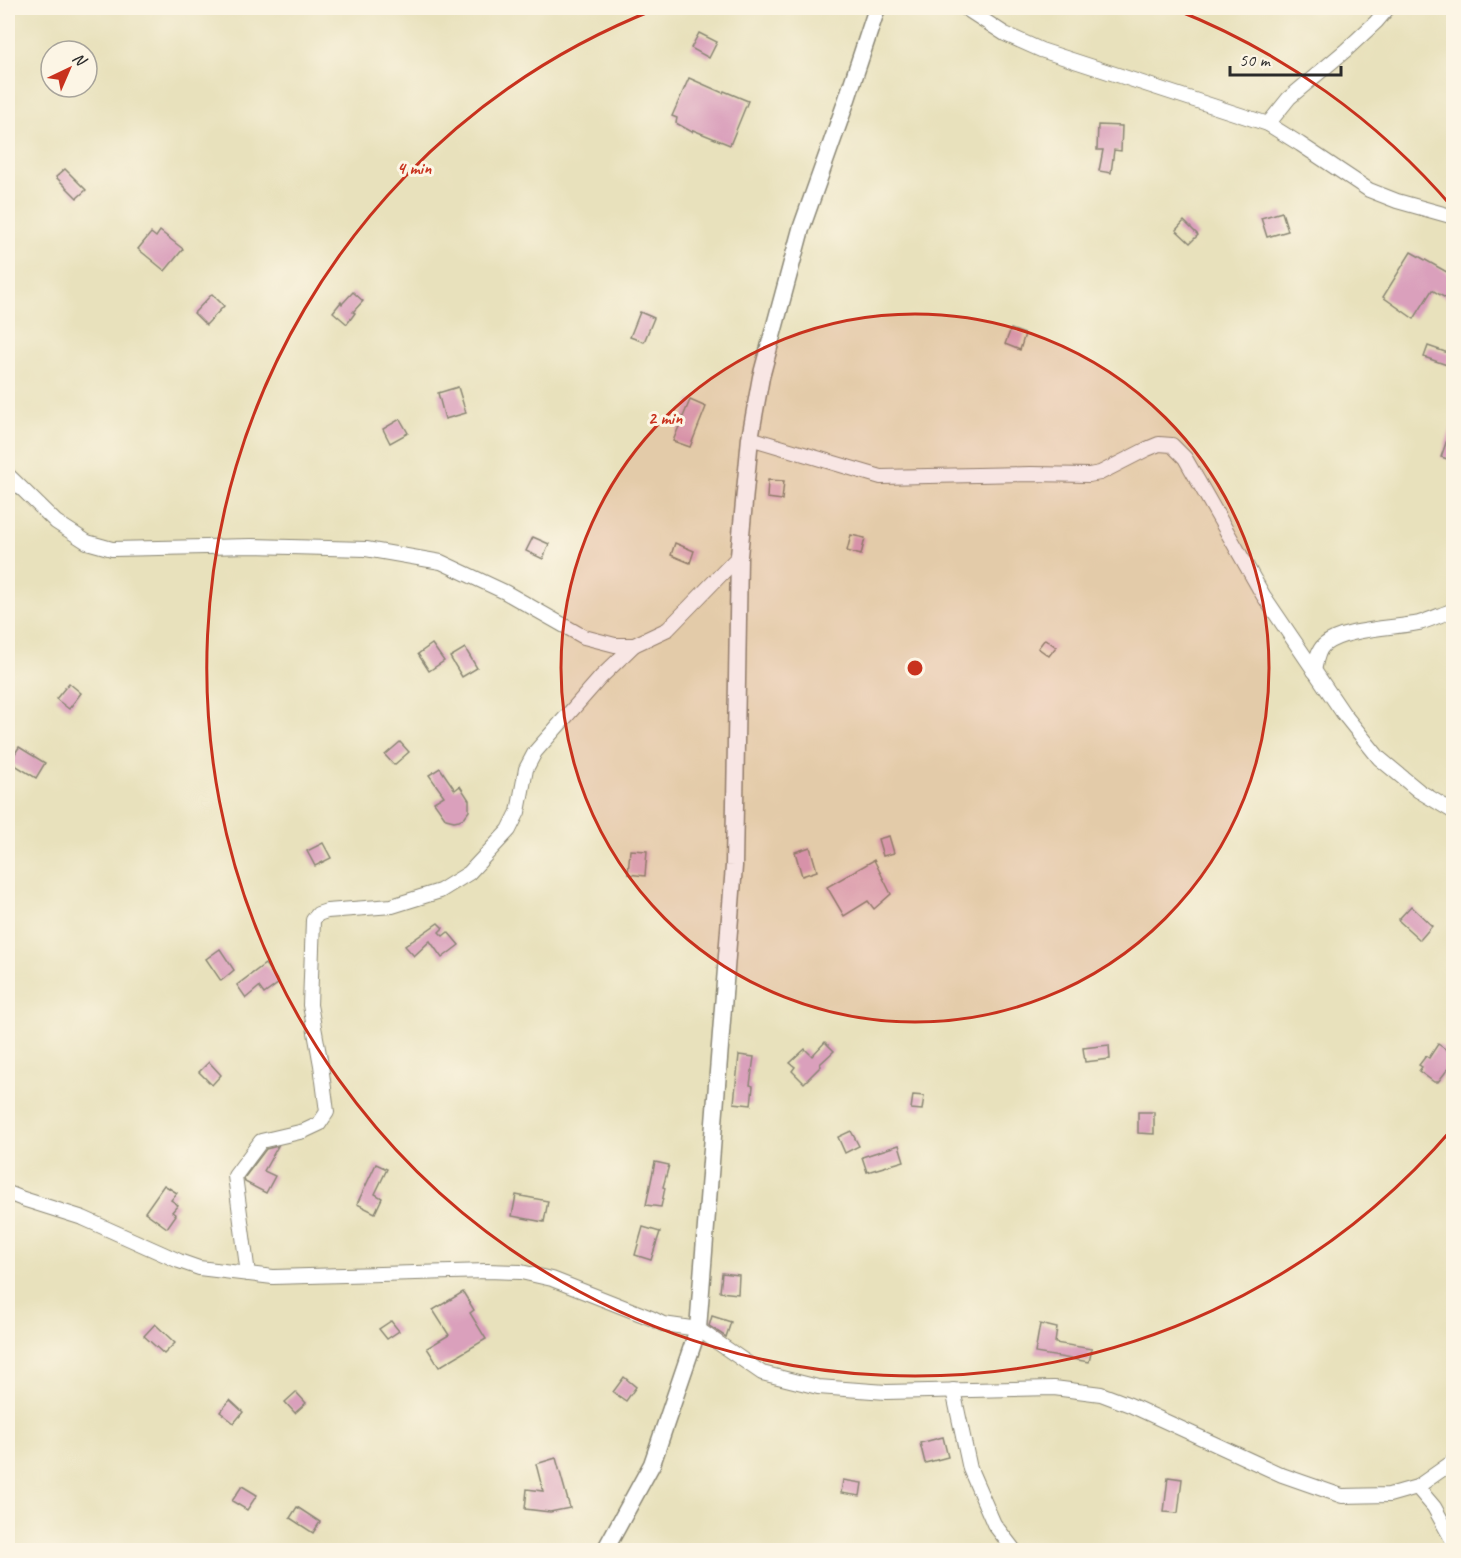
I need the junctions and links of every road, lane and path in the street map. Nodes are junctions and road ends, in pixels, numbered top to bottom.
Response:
1 (877, 8) edge
2 (965, 8) edge
3 (1388, 8) edge
4 (1268, 124) junction
5 (1454, 217) edge
6 (750, 438) junction
7 (8, 475) edge
8 (739, 556) junction
9 (1454, 610) edge
10 (634, 645) junction
11 (1314, 671) junction
12 (1454, 812) edge
13 (8, 1193) edge
14 (248, 1274) junction
15 (698, 1329) junction
16 (953, 1390) junction
17 (1454, 1461) edge
18 (1417, 1487) junction
19 (1454, 1543) edge
20 (605, 1551) edge
21 (1014, 1551) edge

1 - 6 street
2 - 4 street
3 - 4 street
4 - 5 street
6 - 8 street
6 - 11 street
7 - 10 street
8 - 10 street
8 - 15 street
9 - 11 street
10 - 14 street
11 - 12 street
13 - 14 street
14 - 15 street
15 - 16 street
15 - 20 street
16 - 18 street
16 - 21 street
17 - 18 street
18 - 19 street

